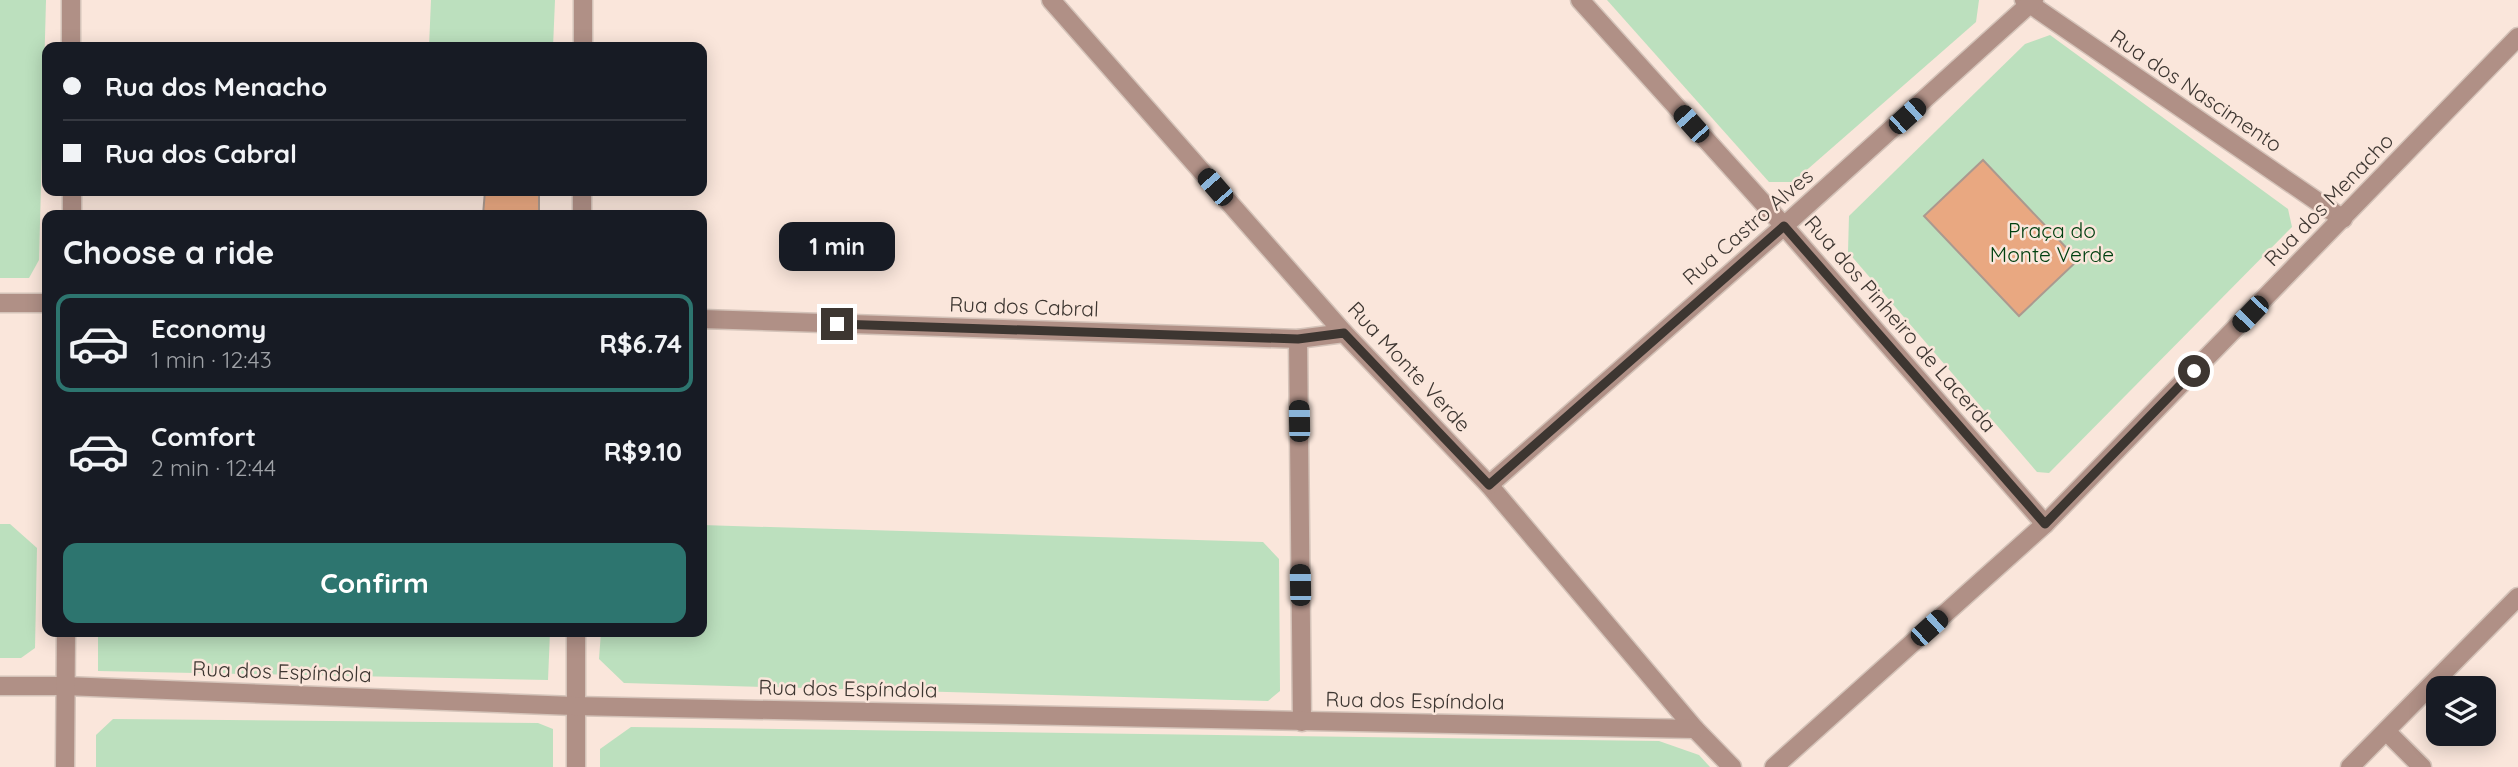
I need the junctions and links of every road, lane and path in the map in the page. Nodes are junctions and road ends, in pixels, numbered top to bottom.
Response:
1 (71, 0) edge
2 (583, 0) edge
3 (1051, 0) edge
4 (1580, 0) edge
5 (2029, 2) edge
6 (2518, 37) edge
7 (71, 42) edge
8 (583, 42) edge
9 (2343, 219) junction
10 (1784, 226) junction
11 (0, 303) edge
12 (42, 303) edge
13 (707, 319) edge
14 (1344, 333) junction
15 (1298, 339) junction
16 (1489, 485) junction
17 (2045, 524) junction
18 (2518, 597) edge
19 (66, 637) edge
20 (576, 637) edge
21 (0, 686) edge
22 (65, 686) junction
23 (574, 706) junction
24 (1302, 722) junction
25 (1695, 729) junction
26 (2387, 732) junction
27 (65, 767) edge
28 (576, 767) edge
29 (1732, 767) edge
30 (1774, 767) edge
31 (2350, 767) edge
32 (2422, 767) edge

1 - 7 street
2 - 8 street
3 - 14 street, Rua Monte Verde
4 - 10 street, Rua dos Pinheiro de Lacerda
5 - 9 street, Rua dos Nascimento
5 - 10 street, Rua Castro Alves
6 - 9 street, Rua dos Menacho
9 - 17 street, Rua dos Menacho
10 - 16 street, Rua Castro Alves
10 - 17 street, Rua dos Pinheiro de Lacerda
11 - 12 street
13 - 15 street, Rua dos Cabral
14 - 15 street, Rua dos Cabral
14 - 16 street, Rua Monte Verde
15 - 24 street
16 - 25 street, Rua Monte Verde
17 - 30 street, Rua dos Menacho
18 - 26 street
19 - 22 street
20 - 23 street
21 - 22 street, Rua dos Espíndola
22 - 23 street, Rua dos Espíndola
22 - 27 street
23 - 24 street, Rua dos Espíndola
23 - 28 street
24 - 25 street, Rua dos Espíndola
25 - 29 street, Rua Monte Verde
26 - 31 street
26 - 32 street

